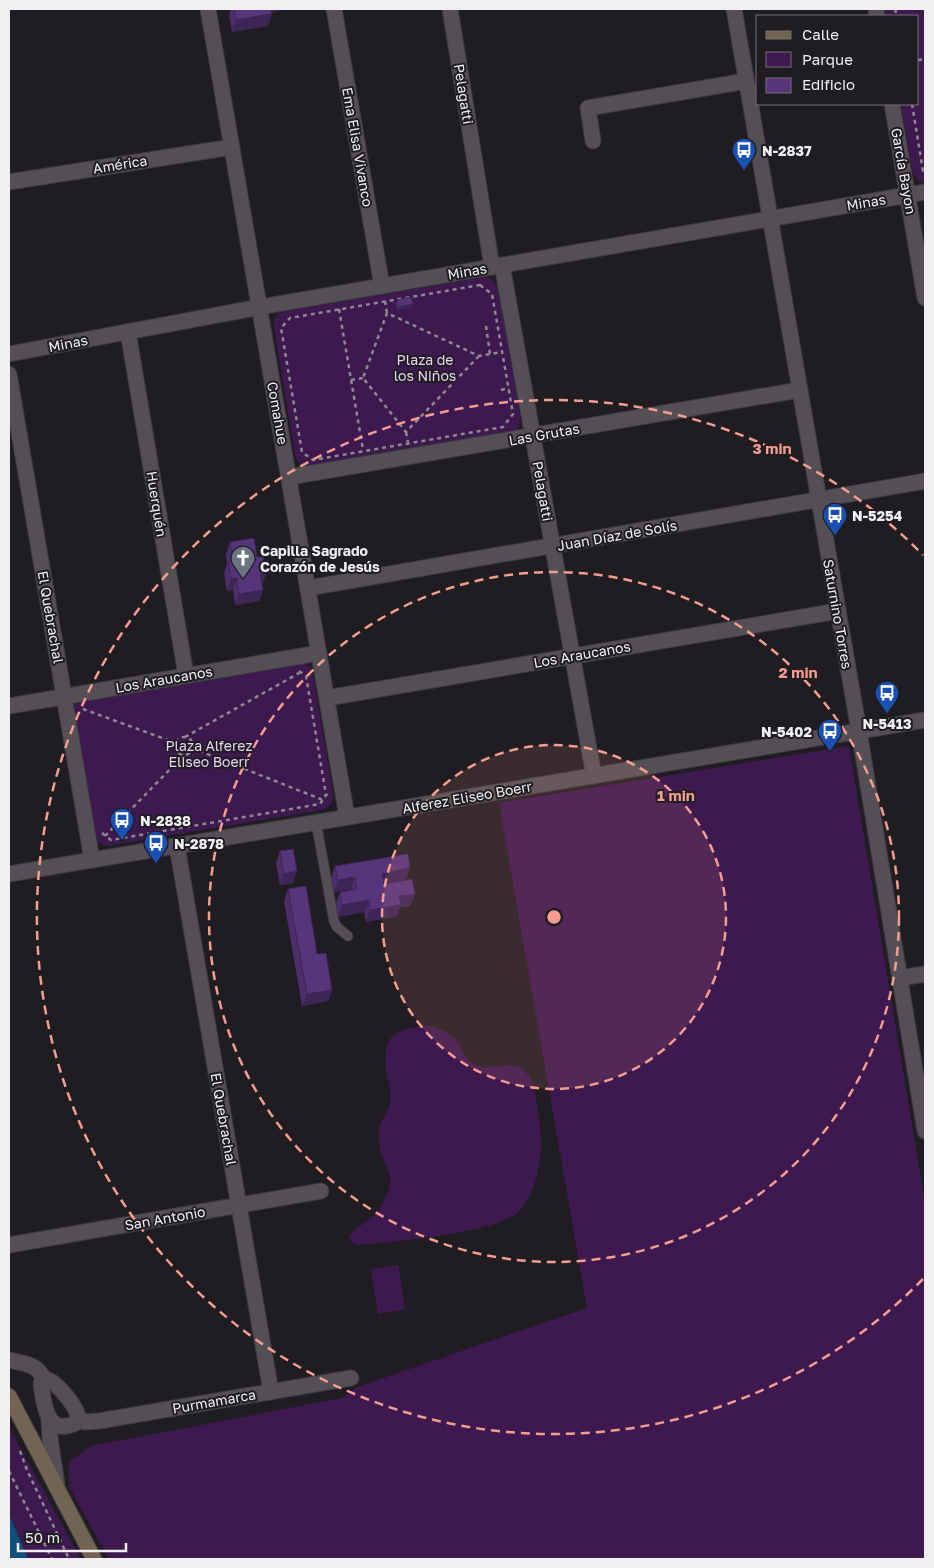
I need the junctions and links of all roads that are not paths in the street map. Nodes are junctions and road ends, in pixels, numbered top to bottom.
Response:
1 (208, 9) edge
2 (334, 9) edge
3 (450, 9) edge
4 (734, 9) edge
5 (746, 81) junction
6 (892, 105) edge
7 (592, 141) dead end
8 (232, 146) junction
9 (9, 182) edge
10 (925, 192) edge
11 (908, 195) junction
12 (770, 219) junction
13 (497, 266) junction
14 (382, 286) junction
15 (925, 298) edge
16 (260, 307) junction
17 (128, 332) junction
18 (9, 354) edge
19 (9, 374) edge
20 (799, 390) junction
21 (533, 436) junction
22 (289, 477) junction
23 (925, 481) edge
24 (818, 500) junction
25 (553, 546) junction
26 (308, 588) junction
27 (838, 610) junction
28 (319, 653) junction
29 (573, 656) junction
30 (186, 676) junction
31 (64, 696) junction
32 (327, 698) junction
33 (9, 706) edge
34 (925, 720) edge
35 (859, 730) junction
36 (594, 776) junction
37 (347, 817) junction
38 (316, 822) junction
39 (177, 846) junction
40 (92, 860) junction
41 (9, 874) edge
42 (348, 936) dead end
43 (925, 974) edge
44 (900, 978) junction
45 (925, 1132) edge
46 (321, 1191) dead end
47 (239, 1206) junction
48 (9, 1245) edge
49 (9, 1360) edge
50 (351, 1378) dead end
51 (44, 1379) junction
52 (271, 1392) junction
53 (9, 1396) edge
54 (49, 1420) junction
55 (78, 1420) junction
56 (57, 1491) junction
57 (94, 1559) edge

1 - 8 street, Comahue
2 - 14 street, Ema Elisa Vivanco
3 - 13 street, Pelagatti
4 - 5 street, Saturnino Torres
5 - 7 street
5 - 12 street, Saturnino Torres
6 - 11 street, García Bayon
8 - 9 street, América
8 - 16 street, Comahue
10 - 11 street, Minas
11 - 12 street, Minas
11 - 15 street, García Bayon
12 - 13 street, Minas
12 - 20 street, Saturnino Torres
13 - 14 street, Minas
13 - 21 street, Pelagatti
14 - 16 street, Minas
16 - 17 street, Minas
16 - 22 street, Comahue
17 - 18 street, Minas
17 - 30 street, Huerquén
19 - 31 street, El Quebrachal
20 - 21 street, Las Grutas
20 - 24 street, Saturnino Torres
21 - 22 street, Las Grutas
21 - 25 street, Pelagatti
22 - 26 street, Comahue
23 - 24 street, Juan Díaz de Solís
24 - 25 street, Juan Díaz de Solís
24 - 27 street, Saturnino Torres
25 - 26 street, Juan Díaz de Solís
25 - 29 street, Pelagatti
26 - 28 street, Comahue
27 - 29 street, Los Araucanos
27 - 35 street, Saturnino Torres
28 - 30 street, Los Araucanos
28 - 32 street, Comahue
29 - 32 street, Los Araucanos
29 - 36 street, Pelagatti
30 - 31 street, Los Araucanos
31 - 33 street, Los Araucanos
31 - 40 street, El Quebrachal
32 - 37 street, Comahue
34 - 35 street, Alferez Eliseo Boerr
35 - 36 street, Alferez Eliseo Boerr
35 - 44 street, Saturnino Torres
36 - 37 street, Alferez Eliseo Boerr
37 - 38 street, Alferez Eliseo Boerr
38 - 39 street, Alferez Eliseo Boerr
38 - 42 lane
39 - 40 street, Alferez Eliseo Boerr
39 - 47 street, El Quebrachal
40 - 41 street, Alferez Eliseo Boerr
43 - 44 street
44 - 45 street, Saturnino Torres
46 - 47 street, San Antonio
47 - 48 street, San Antonio
47 - 52 street, El Quebrachal
49 - 51 street
50 - 52 street, Purmamarca
51 - 54 street
51 - 55 street
52 - 55 street, Purmamarca
53 - 56 main road
54 - 55 street, Purmamarca
54 - 56 street
56 - 57 main road

